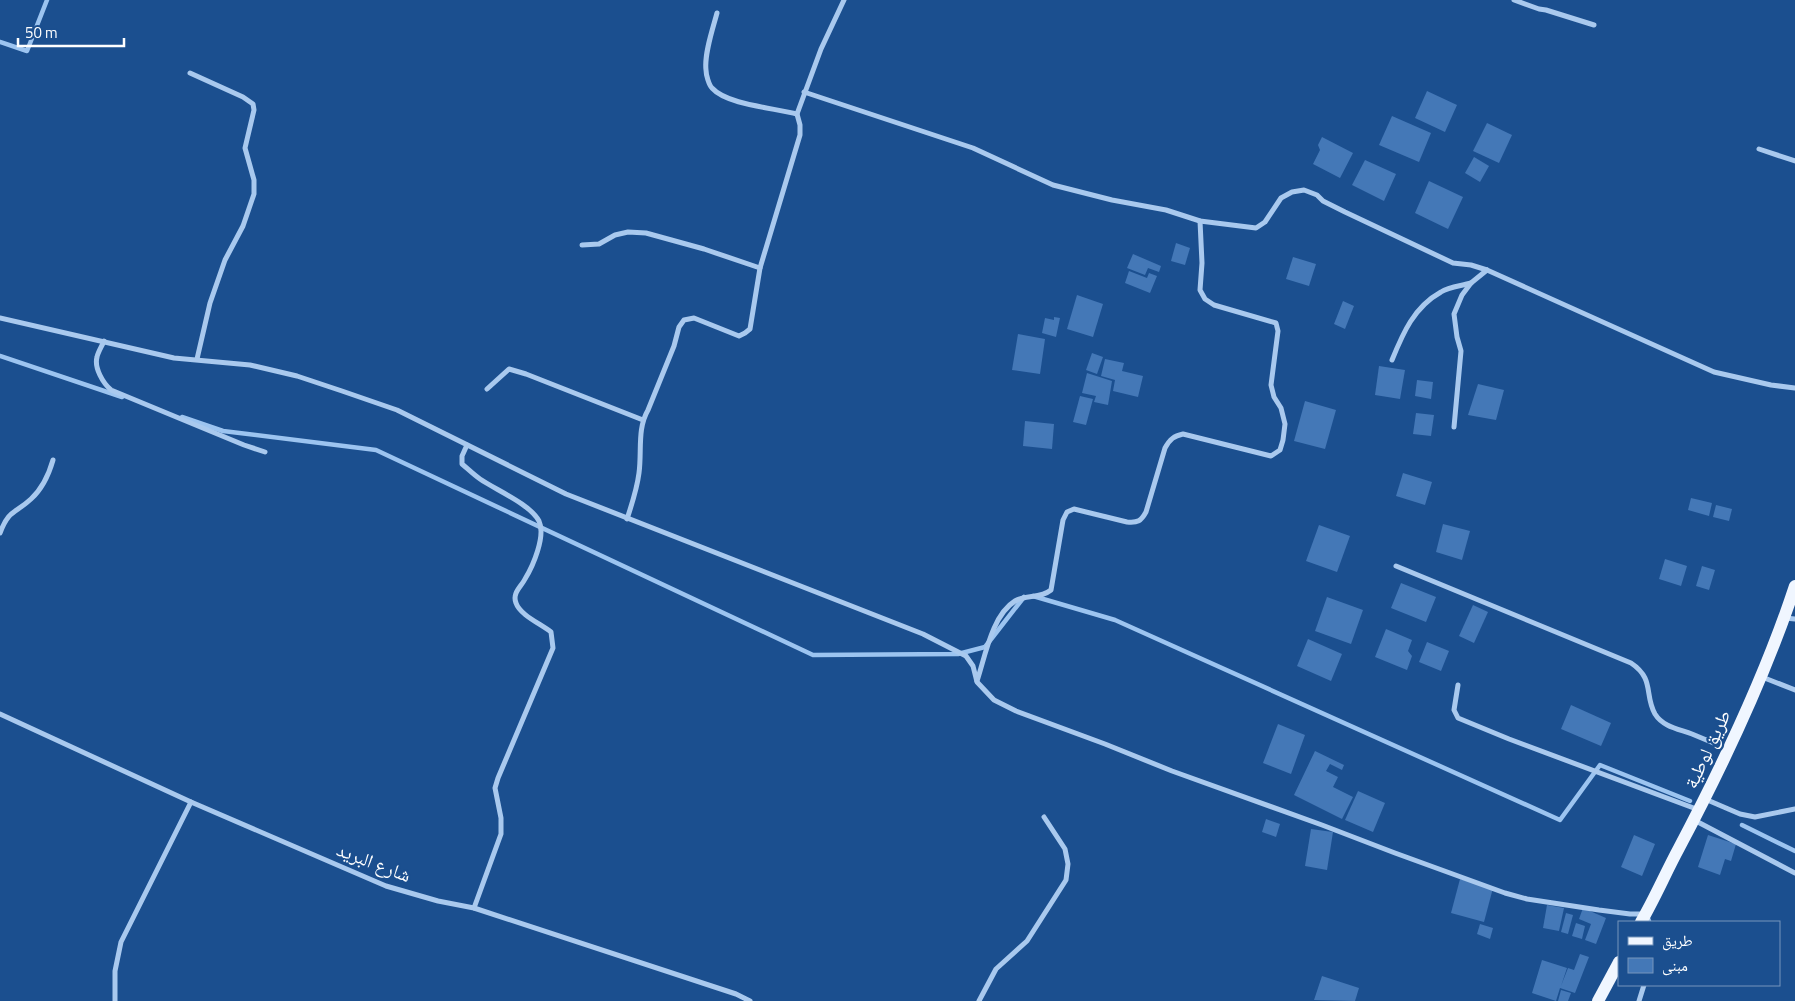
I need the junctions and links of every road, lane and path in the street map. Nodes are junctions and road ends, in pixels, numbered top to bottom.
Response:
1 (844, 0) edge
2 (1514, 0) edge
3 (717, 13) dead end
4 (1594, 25) dead end
5 (190, 73) dead end
6 (804, 92) junction
7 (797, 114) junction
8 (1759, 149) dead end
9 (1795, 161) edge
10 (1200, 221) junction
11 (582, 245) dead end
12 (760, 268) junction
13 (1487, 270) junction
14 (1471, 283) junction
15 (0, 318) edge
16 (104, 341) junction
17 (197, 359) junction
18 (1392, 360) dead end
19 (1795, 388) edge
20 (487, 389) dead end
21 (642, 420) junction
22 (1454, 427) dead end
23 (467, 445) junction
24 (265, 452) dead end
25 (53, 460) dead end
26 (627, 519) junction
27 (0, 534) edge
28 (1396, 566) dead end
29 (1795, 586) edge
30 (1790, 618) edge
31 (1762, 677) junction
32 (977, 682) junction
33 (1458, 685) dead end
34 (1795, 690) edge
35 (0, 714) edge
36 (1729, 749) junction
37 (1705, 799) junction
38 (191, 802) junction
39 (1795, 809) edge
40 (1697, 815) junction
41 (1044, 817) dead end
42 (1795, 872) edge
43 (474, 908) junction
44 (1645, 919) edge
45 (1618, 964) edge
46 (1644, 986) edge
47 (115, 1001) edge
48 (750, 1001) edge
49 (979, 1001) edge
50 (1598, 1001) edge
51 (1638, 1001) edge

1 - 6 street
2 - 4 street
3 - 7 street
5 - 17 street
6 - 7 street
6 - 10 street
7 - 12 street
8 - 9 street
10 - 13 street
10 - 32 street
11 - 12 street
12 - 21 street
13 - 14 street
13 - 19 street
14 - 18 street
14 - 22 street
15 - 16 street
16 - 17 street
16 - 24 street
17 - 23 street
20 - 21 street
21 - 26 street
23 - 26 street
23 - 43 street
25 - 27 street
26 - 32 street
28 - 36 street
29 - 30 main road, طريق لوطية
30 - 31 main road, طريق لوطية
31 - 34 street
31 - 36 main road, طريق لوطية
32 - 44 street
33 - 40 street
35 - 38 street, شارع البريد
36 - 37 main road, طريق لوطية
37 - 39 street
37 - 40 main road, طريق لوطية
38 - 43 street, شارع البريد
38 - 47 street
40 - 42 street
40 - 44 main road, طريق لوطية
41 - 49 street
43 - 48 street, شارع البريد
45 - 50 main road
46 - 51 street

